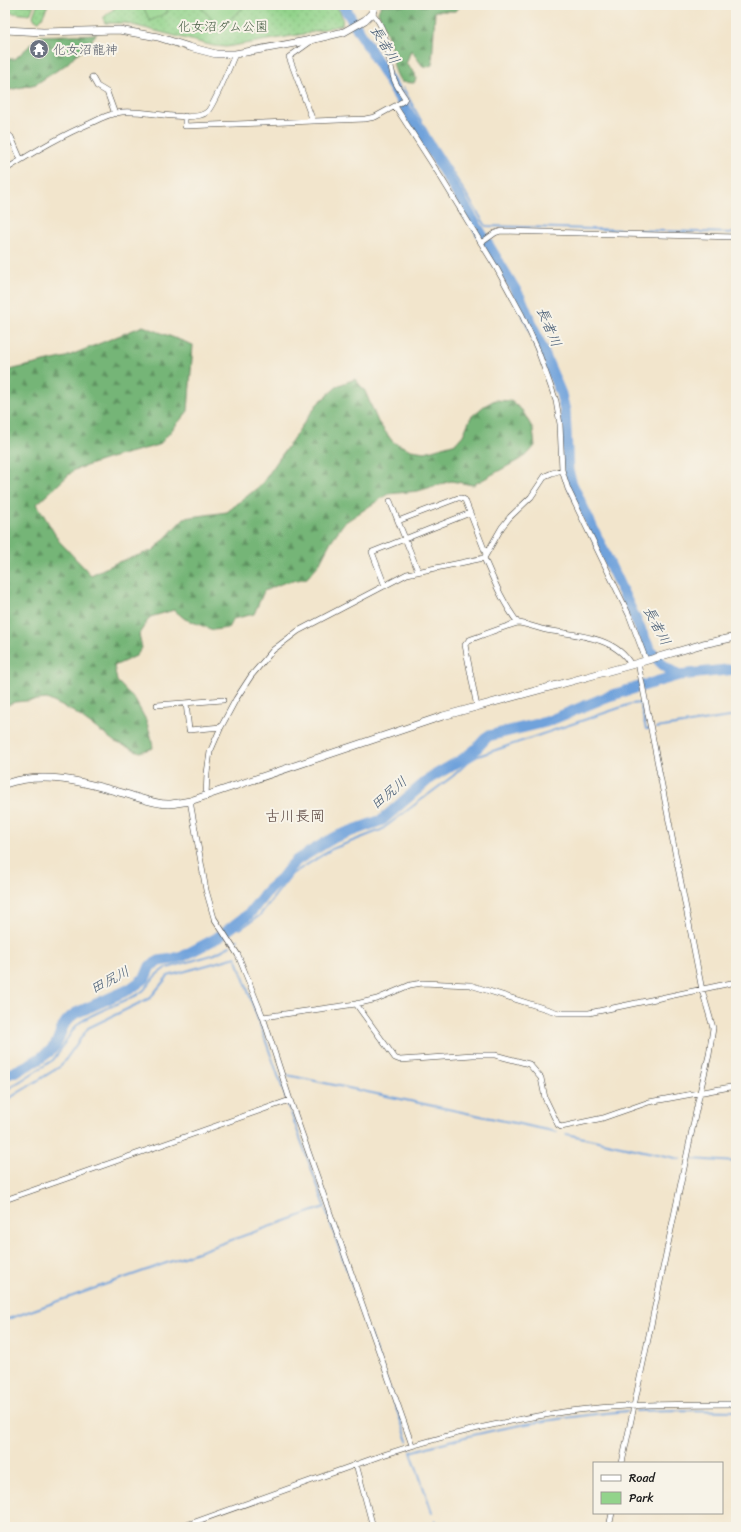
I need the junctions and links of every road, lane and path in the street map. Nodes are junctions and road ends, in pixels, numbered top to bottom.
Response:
1 (375, 5) edge
2 (372, 13) junction
3 (5, 30) edge
4 (312, 40) junction
5 (236, 54) junction
6 (92, 77) dead end
7 (399, 104) junction
8 (114, 114) junction
9 (185, 116) junction
10 (313, 121) junction
11 (5, 132) edge
12 (21, 160) junction
13 (5, 170) edge
14 (736, 237) edge
15 (484, 240) junction
16 (562, 470) junction
17 (390, 501) dead end
18 (470, 513) junction
19 (398, 521) junction
20 (405, 539) junction
21 (485, 556) junction
22 (418, 571) junction
23 (385, 586) junction
24 (518, 623) junction
25 (736, 636) edge
26 (648, 659) junction
27 (635, 664) junction
28 (223, 700) dead end
29 (186, 703) junction
30 (157, 705) dead end
31 (477, 707) junction
32 (221, 727) junction
33 (5, 784) edge
34 (206, 797) junction
35 (190, 801) junction
36 (736, 982) edge
37 (702, 990) junction
38 (356, 1004) junction
39 (263, 1018) junction
40 (736, 1086) edge
41 (700, 1092) junction
42 (290, 1100) junction
43 (5, 1200) edge
44 (736, 1404) edge
45 (634, 1406) junction
46 (412, 1445) junction
47 (622, 1462) edge
48 (356, 1464) junction
49 (612, 1514) edge
50 (181, 1527) edge
51 (373, 1527) edge
52 (609, 1527) edge

1 - 2 street
2 - 4 street
2 - 7 street
3 - 5 street
4 - 5 street
4 - 10 street
5 - 9 street
6 - 8 street
7 - 10 street
7 - 15 street
8 - 9 street
8 - 12 street
9 - 10 street
11 - 12 street
12 - 13 street
14 - 15 street
15 - 16 street
16 - 21 street
16 - 26 street
17 - 19 street
18 - 19 street
18 - 20 street
18 - 21 street
19 - 20 street
20 - 22 street
20 - 23 street
21 - 22 street
21 - 24 street
22 - 23 street
23 - 32 street
24 - 27 street
24 - 31 street
25 - 26 street
26 - 27 street
27 - 31 street
27 - 37 street
28 - 29 street
29 - 30 street
29 - 32 street
31 - 34 street
32 - 34 street
33 - 35 street
34 - 35 street
35 - 39 street
36 - 37 street
37 - 38 street
37 - 41 street
38 - 39 street
38 - 41 street
39 - 42 street
40 - 41 street
41 - 45 street
42 - 43 street
42 - 46 street
44 - 45 street
45 - 46 street
45 - 47 street
46 - 48 street
48 - 50 street
48 - 51 street
49 - 52 street

